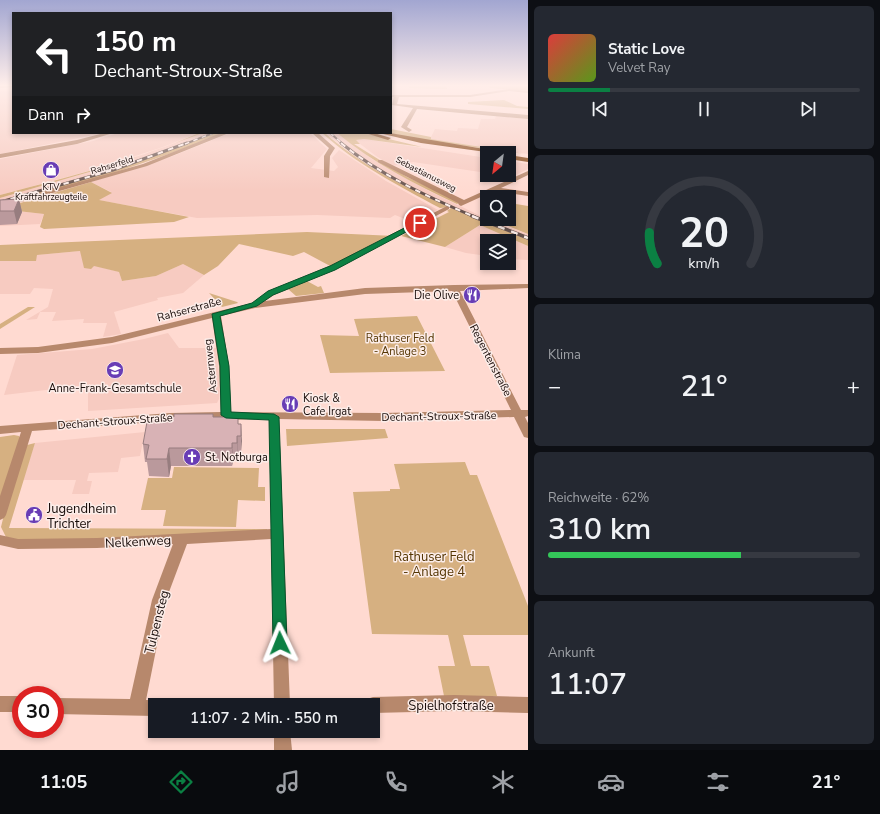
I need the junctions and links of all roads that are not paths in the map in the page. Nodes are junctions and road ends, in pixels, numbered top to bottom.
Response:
1 (408, 120) edge
2 (409, 130) dead end
3 (106, 134) edge
4 (223, 134) edge
5 (316, 134) edge
6 (372, 134) edge
7 (387, 134) edge
8 (480, 149) edge
9 (480, 153) edge
10 (516, 155) edge
11 (0, 156) edge
12 (528, 156) edge
13 (516, 158) edge
14 (380, 160) dead end
15 (528, 160) edge
16 (528, 173) edge
17 (327, 177) dead end
18 (494, 189) junction
19 (528, 194) edge
20 (0, 206) edge
21 (447, 208) dead end
22 (528, 286) edge
23 (454, 287) junction
24 (255, 305) junction
25 (216, 314) junction
26 (0, 351) edge
27 (523, 413) edge
28 (226, 415) junction
29 (274, 417) junction
30 (28, 427) junction
31 (0, 430) edge
32 (528, 434) edge
33 (0, 515) edge
34 (277, 534) junction
35 (182, 539) junction
36 (0, 540) edge
37 (282, 698) edge
38 (0, 704) edge
39 (12, 704) edge
40 (380, 705) edge
41 (528, 705) edge
42 (64, 706) edge
43 (136, 708) junction
44 (148, 708) edge
45 (282, 738) edge
46 (283, 750) edge

1 - 2 street
3 - 11 street
4 - 20 street, Rahserfeld
5 - 17 street
6 - 9 main road
7 - 8 main road
10 - 12 main road
13 - 15 main road
14 - 18 street, Sebastianusweg
16 - 18 street
18 - 19 street
21 - 24 street
22 - 23 street, Rahserstraße
23 - 24 street, Rahserstraße
23 - 27 street, Regentenstraße
24 - 25 street, Rahserstraße
25 - 26 street, Rahserstraße
25 - 28 street, Asternweg
27 - 29 street, Dechant-Stroux-Straße
27 - 32 street, Regentenstraße
28 - 29 street, Dechant-Stroux-Straße
28 - 30 street, Dechant-Stroux-Straße
29 - 34 street
30 - 31 street, Dechant-Stroux-Straße
30 - 33 street
34 - 35 street, Nelkenweg
34 - 37 street
35 - 36 street, Nelkenweg
35 - 43 street, Tulpensteg
38 - 39 street
40 - 41 street, Spielhofstraße
42 - 43 street
43 - 44 street
45 - 46 street

